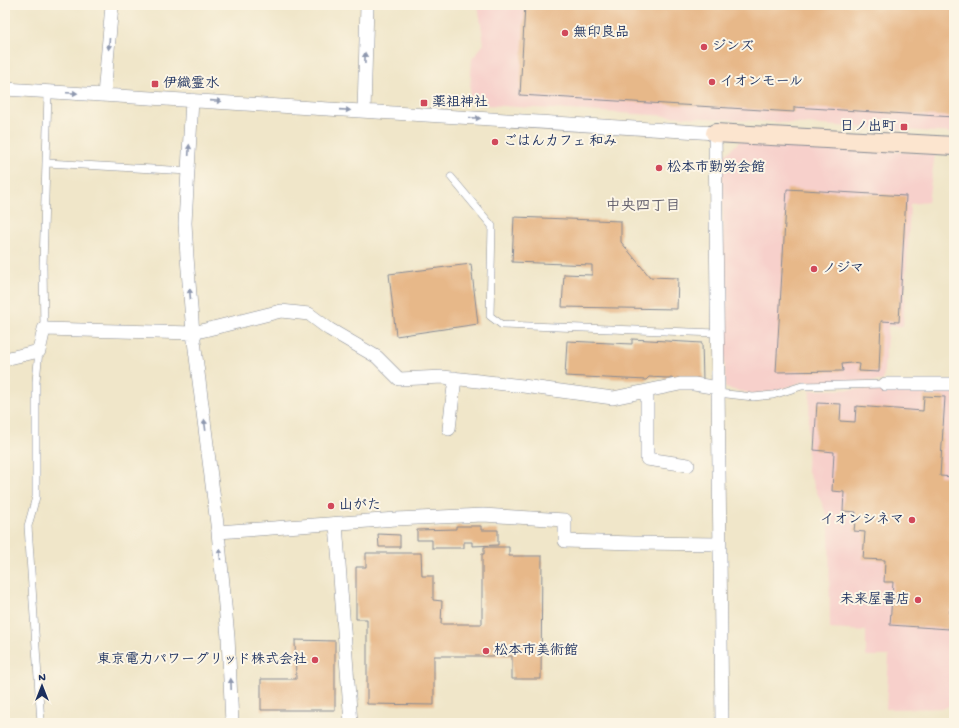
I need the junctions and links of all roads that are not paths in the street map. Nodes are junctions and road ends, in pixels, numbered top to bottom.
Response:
1 (112, 5) edge
2 (367, 5) edge
3 (5, 89) edge
4 (48, 92) junction
5 (104, 95) junction
6 (192, 100) junction
7 (364, 111) junction
8 (715, 133) junction
9 (954, 146) edge
10 (47, 163) junction
11 (188, 171) junction
12 (451, 177) dead end
13 (44, 329) junction
14 (193, 333) junction
15 (717, 333) junction
16 (39, 351) junction
17 (5, 359) edge
18 (455, 378) junction
19 (885, 384) joint
20 (954, 384) edge
21 (718, 390) junction
22 (647, 391) junction
23 (449, 429) dead end
24 (688, 465) dead end
25 (336, 524) junction
26 (218, 532) junction
27 (720, 544) junction
28 (41, 723) edge
29 (232, 723) edge
30 (352, 723) edge
31 (722, 723) edge

1 -> 5 street
7 -> 2 street
3 - 4 street
4 -> 5 street
4 - 10 lane
5 - 6 street
6 -> 7 street
11 -> 6 street
7 -> 8 street
8 - 9 street
8 - 15 street
10 - 11 lane
10 - 13 lane
14 -> 11 street
12 - 15 lane
13 - 14 street
13 - 16 street
14 - 18 street
26 -> 14 street
15 - 21 street
16 - 17 street
16 - 28 lane
18 - 22 street
18 - 23 street
19 - 20 street
19 - 21 lane
21 - 22 street
21 - 27 street
22 - 24 street
25 - 26 street
25 - 27 street
25 - 30 street
29 -> 26 street
27 - 31 street

